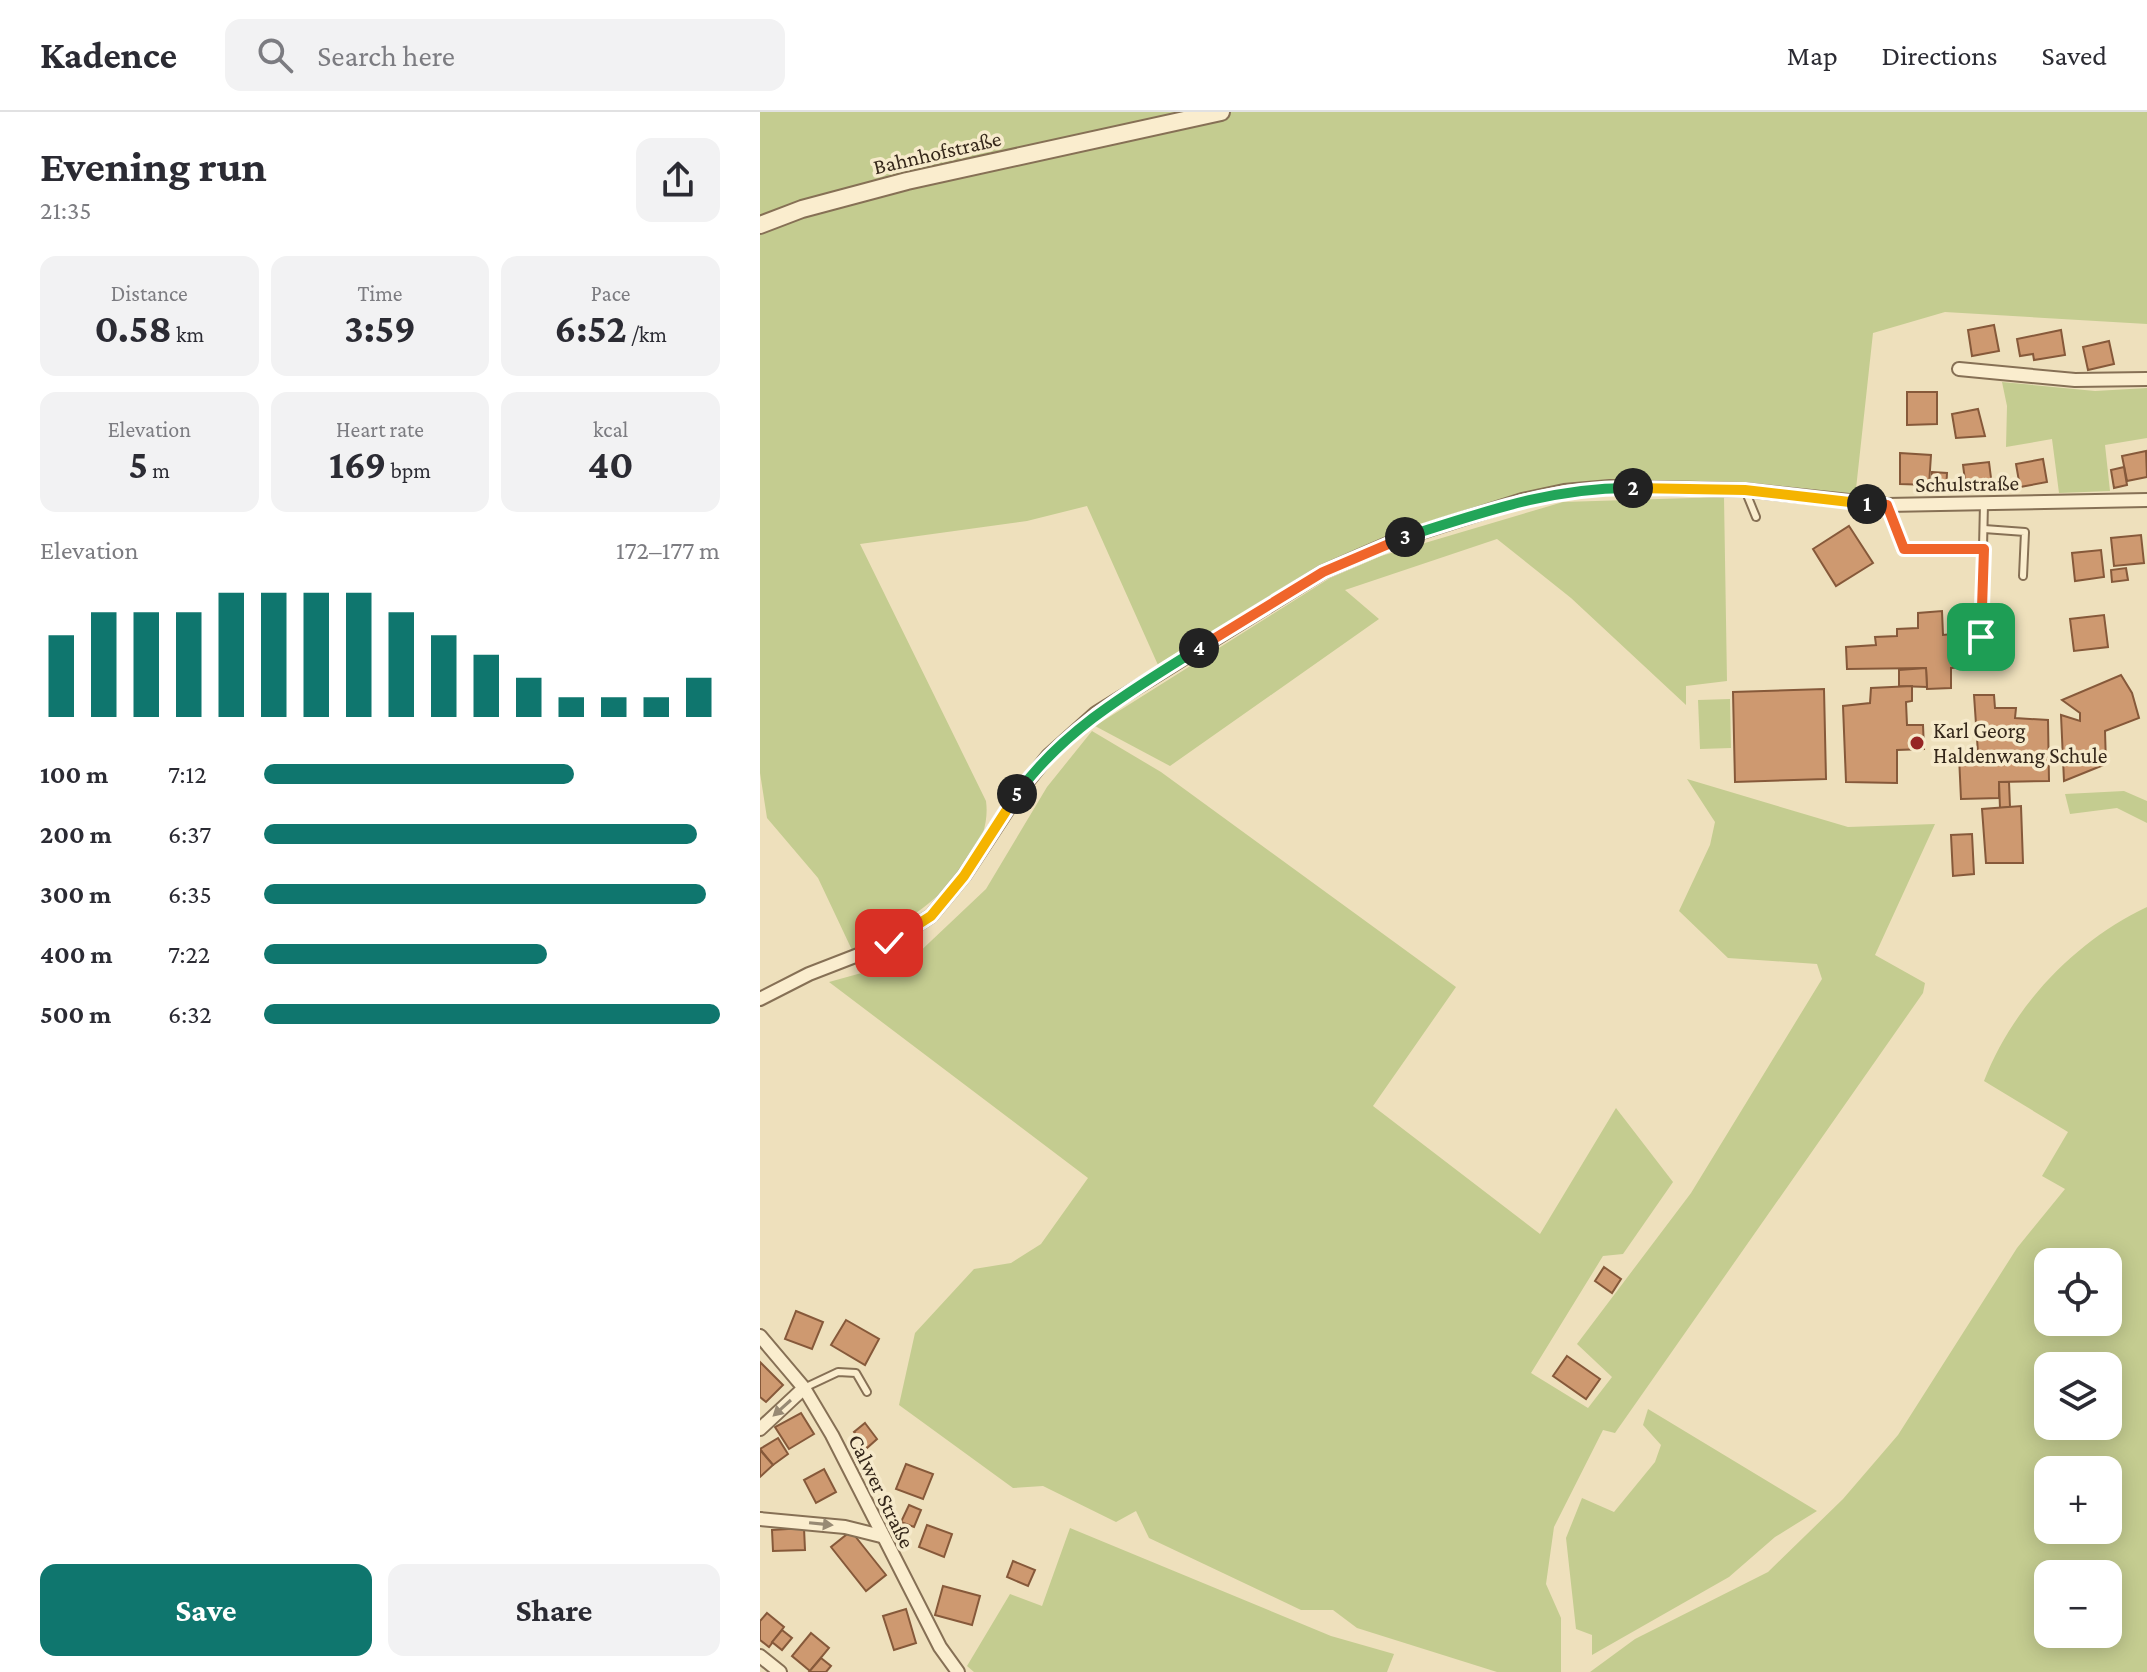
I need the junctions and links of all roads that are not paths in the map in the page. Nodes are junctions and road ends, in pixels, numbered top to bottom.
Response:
1 (1221, 112) edge
2 (760, 225) edge
3 (1959, 369) dead end
4 (2147, 379) edge
5 (1745, 490) junction
6 (2147, 500) edge
7 (1984, 503) junction
8 (1887, 505) junction
9 (1756, 517) dead end
10 (1984, 529) junction
11 (1984, 549) junction
12 (2023, 576) dead end
13 (1975, 665) dead end
14 (760, 999) edge
15 (760, 1336) edge
16 (804, 1388) junction
17 (867, 1392) dead end
18 (760, 1429) edge
19 (760, 1519) edge
20 (881, 1536) junction
21 (762, 1661) edge
22 (780, 1672) edge
23 (958, 1672) edge

1 - 2 street, Bahnhofstraße
3 - 4 street
5 - 8 street, Schulstraße
5 - 9 lane
5 - 14 street, Schulstraße
6 - 7 street, Schulstraße
7 - 8 street, Schulstraße
7 - 10 lane
8 - 11 lane
10 - 11 lane
10 - 12 lane
11 - 13 lane
15 - 16 street, Calwer Straße
16 - 17 lane
16 -> 18 street
16 - 20 street, Calwer Straße
19 -> 20 street
20 - 23 street, Calwer Straße
21 - 22 street

